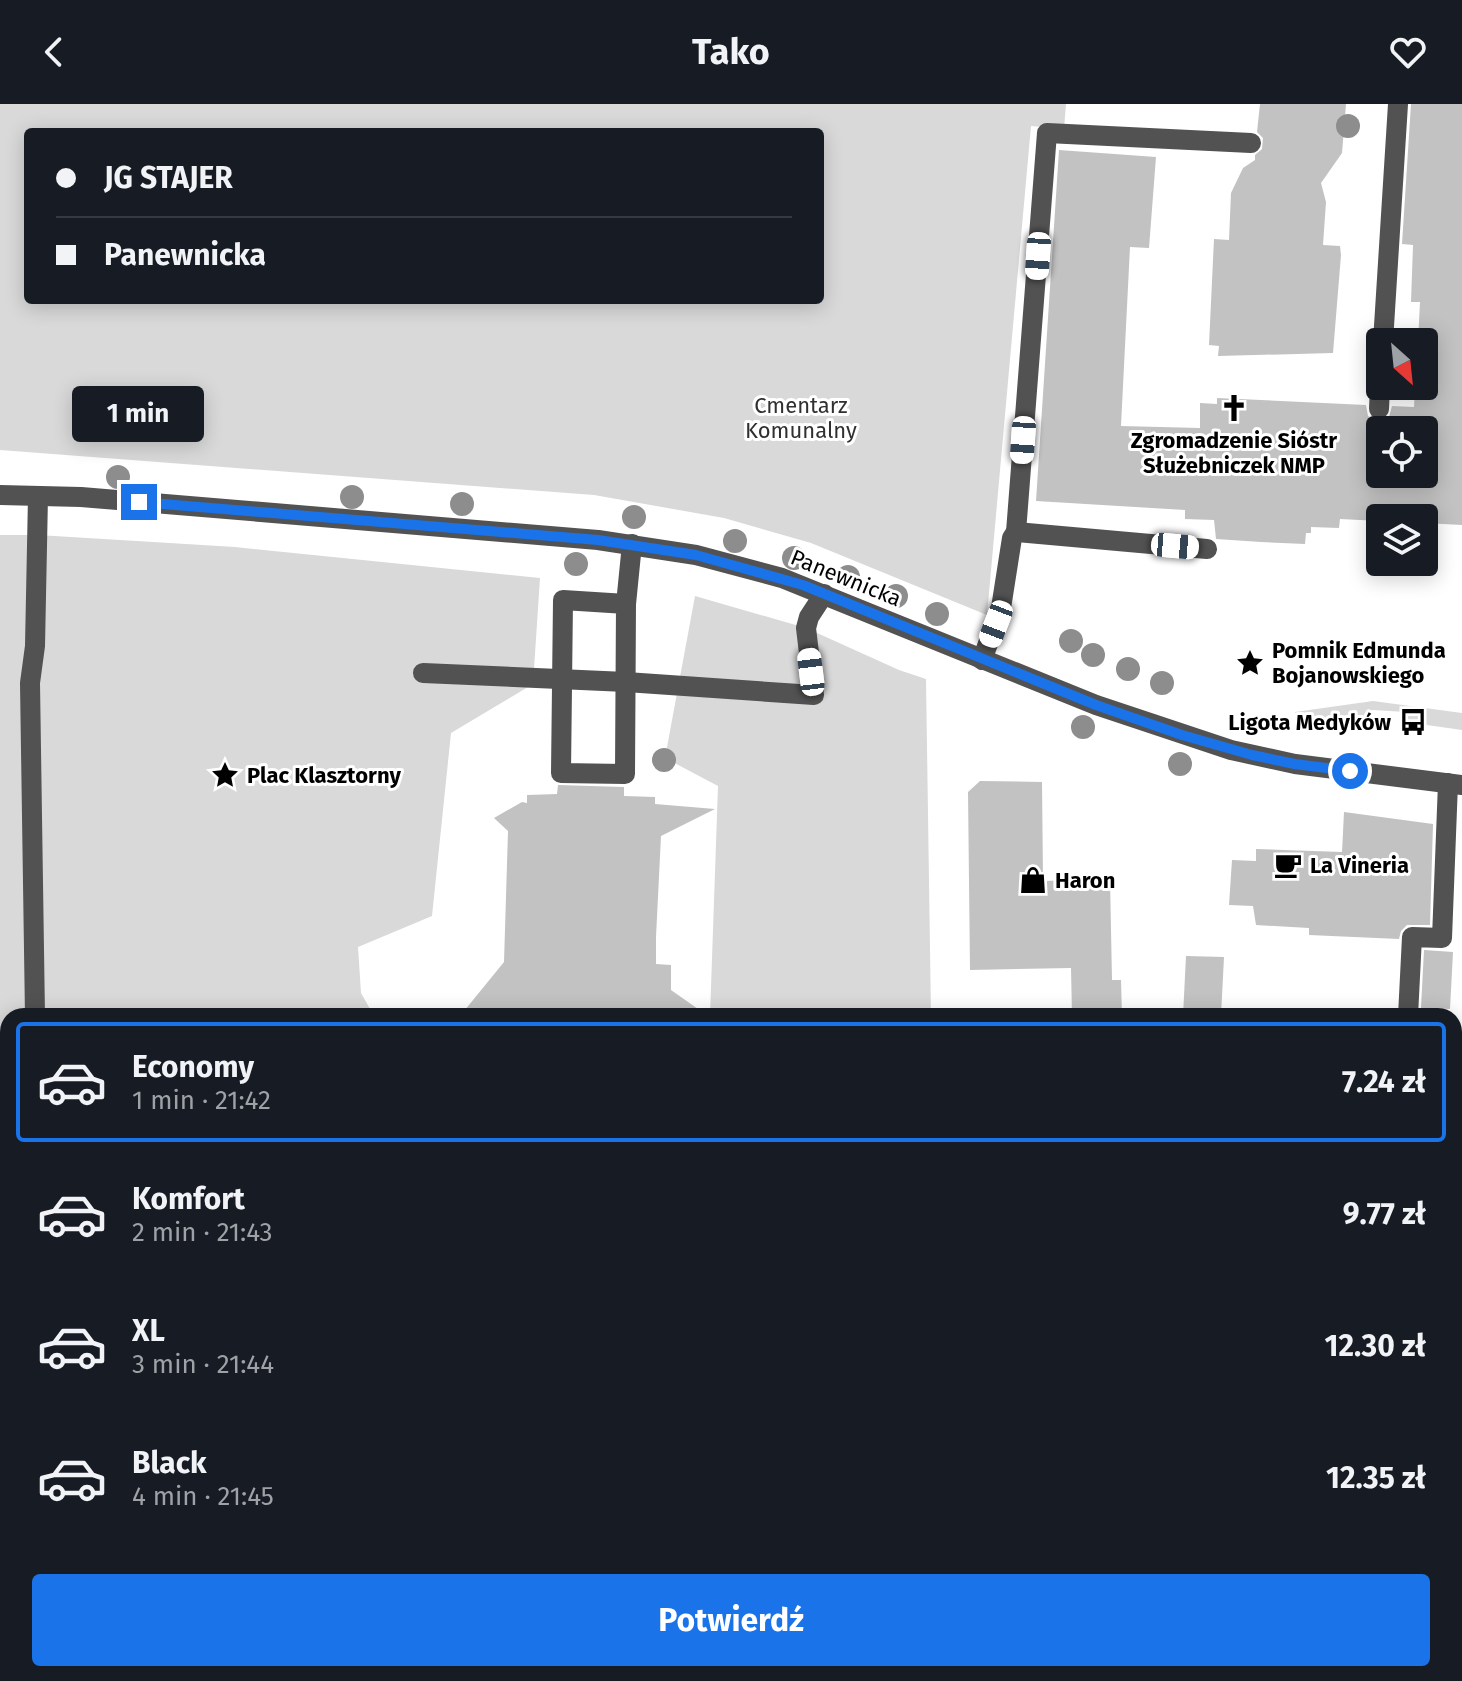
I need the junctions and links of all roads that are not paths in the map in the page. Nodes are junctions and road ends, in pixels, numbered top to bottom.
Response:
1 (1398, 104) edge
2 (1251, 143) dead end
3 (1384, 328) edge
4 (1379, 400) edge
5 (1379, 409) dead end
6 (0, 495) edge
7 (38, 496) junction
8 (1016, 532) junction
9 (632, 544) junction
10 (1207, 549) dead end
11 (824, 594) junction
12 (626, 604) junction
13 (982, 660) junction
14 (423, 673) dead end
15 (562, 680) junction
16 (626, 682) junction
17 (1455, 784) edge
18 (35, 1008) edge
19 (1408, 1008) edge

1 - 3 street
2 - 8 street
4 - 5 street
6 - 7 street, Panewnicka
7 - 9 street, Panewnicka
7 - 18 street
8 - 10 street
8 - 13 street
9 - 11 street, Panewnicka
9 - 12 street
11 - 13 street, Panewnicka
11 - 16 street
12 - 15 street
12 - 16 street
13 - 17 street, Panewnicka
14 - 15 street
15 - 16 street
15 - 16 street
17 - 19 street

